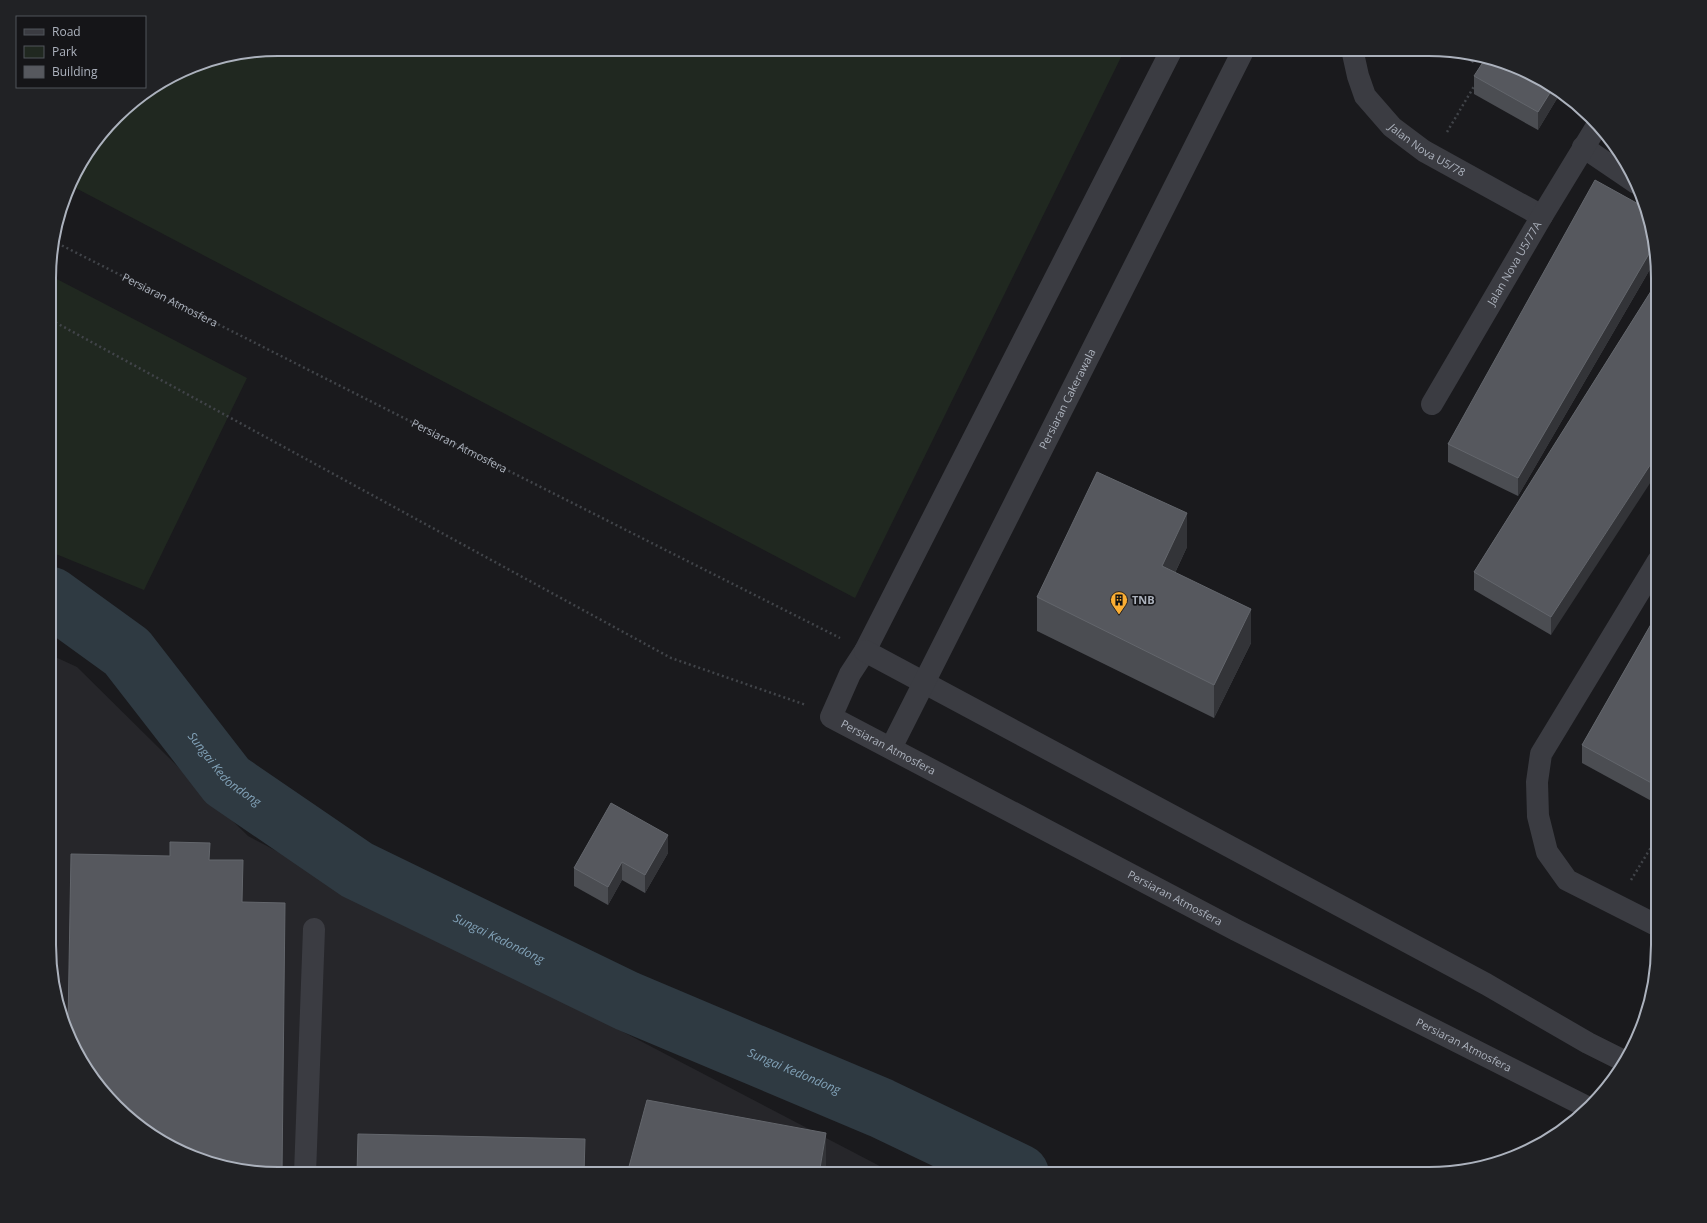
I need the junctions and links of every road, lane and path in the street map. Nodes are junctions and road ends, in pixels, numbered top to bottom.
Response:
1 (1168, 56) edge
2 (1240, 56) edge
3 (1354, 56) edge
4 (1477, 80) edge
5 (1594, 130) edge
6 (1583, 147) junction
7 (1432, 155) junction
8 (1626, 176) edge
9 (1542, 216) junction
10 (59, 244) edge
11 (56, 323) edge
12 (1432, 404) dead end
13 (1651, 573) edge
14 (865, 650) junction
15 (923, 683) junction
16 (831, 717) junction
17 (891, 748) junction
18 (1651, 847) edge
19 (1616, 904) junction
20 (1651, 922) edge
21 (314, 929) dead end
22 (1620, 1058) edge
23 (1583, 1105) edge
24 (305, 1167) edge

1 - 14 street
2 - 15 street, Persiaran Cakerawala
3 - 7 street, Jalan Nova U5/78
4 - 7 path
5 - 6 street, Jalan Nova U5/77A
6 - 8 street
6 - 9 street, Jalan Nova U5/77A
7 - 9 street, Jalan Nova U5/78
9 - 12 street, Jalan Nova U5/77A
10 - 14 path, Persiaran Atmosfera
11 - 16 path
13 - 19 street
14 - 15 street
14 - 16 street, Persiaran Atmosfera
15 - 17 street, Persiaran Cakerawala
15 - 22 street
16 - 17 street, Persiaran Atmosfera
17 - 23 street, Persiaran Atmosfera
18 - 19 path
19 - 20 street
21 - 24 street

